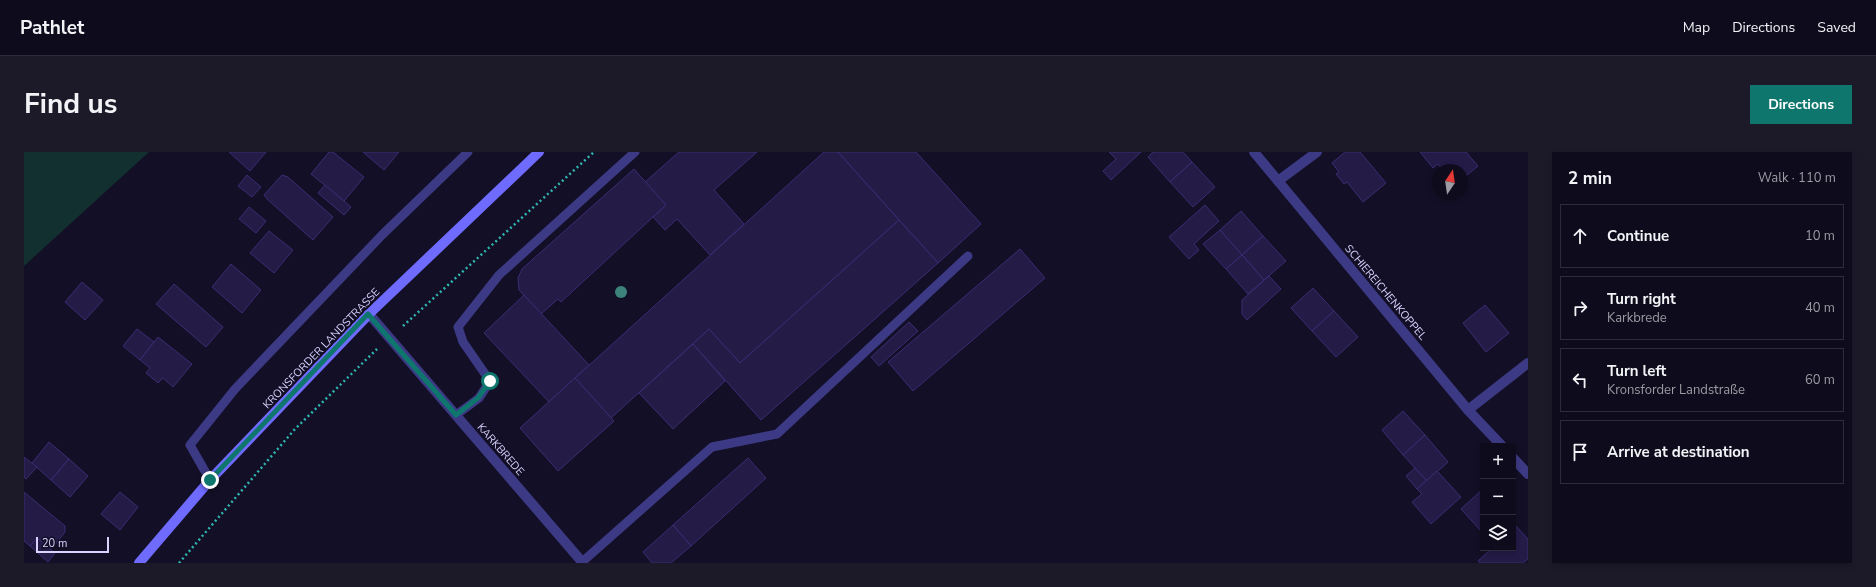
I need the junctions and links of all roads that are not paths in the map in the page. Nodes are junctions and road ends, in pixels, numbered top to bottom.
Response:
1 (468, 152) edge
2 (539, 152) edge
3 (635, 152) edge
4 (1254, 152) edge
5 (1317, 152) edge
6 (1278, 181) junction
7 (968, 256) dead end
8 (368, 314) junction
9 (1528, 363) edge
10 (1468, 410) junction
11 (456, 415) junction
12 (1499, 443) edge
13 (1516, 461) edge
14 (1528, 474) edge
15 (210, 480) junction
16 (583, 562) edge
17 (139, 563) edge

1 - 15 lane
2 - 8 main road, KRONSFORDER LANDSTRASSE
3 - 11 lane
4 - 6 street, SCHIEREICHENKOPPEL
5 - 6 street
6 - 10 street, SCHIEREICHENKOPPEL
7 - 16 lane
8 - 11 street, KARKBREDE
8 - 15 main road, KRONSFORDER LANDSTRASSE
9 - 10 street
10 - 12 street, SCHIEREICHENKOPPEL
11 - 16 street, KARKBREDE
13 - 14 street
15 - 17 main road, KRONSFORDER LANDSTRASSE

